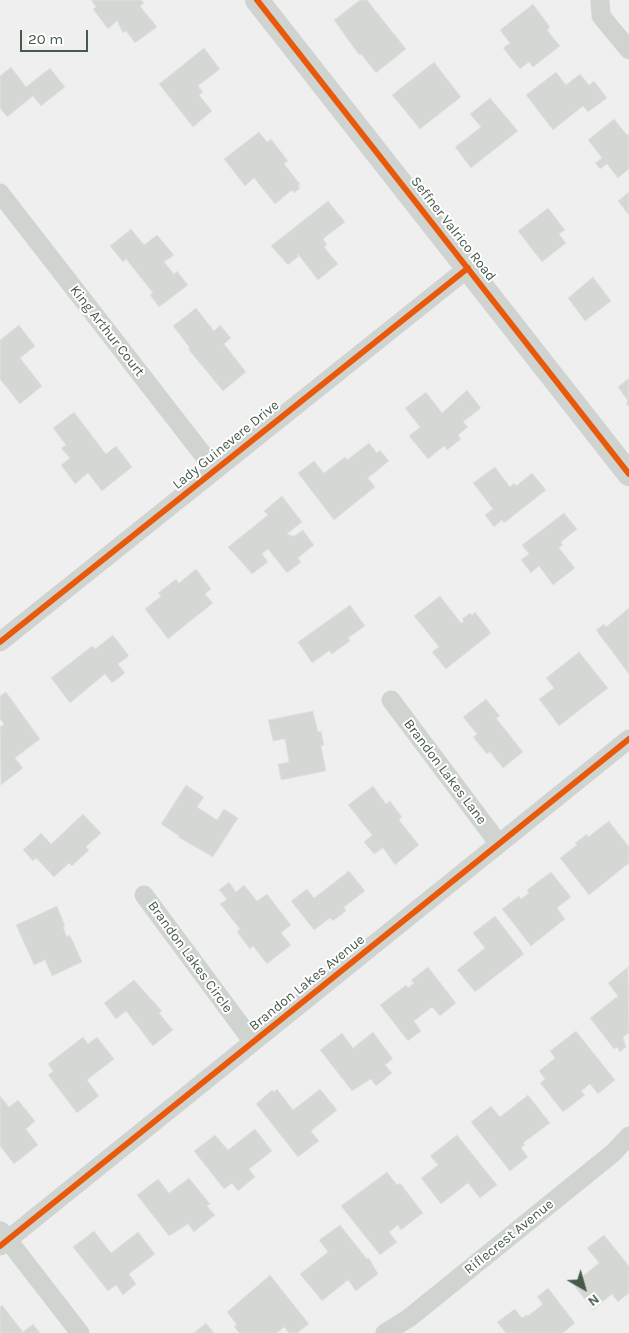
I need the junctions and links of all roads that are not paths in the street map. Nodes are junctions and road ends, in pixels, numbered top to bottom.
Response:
1 (257, 0) edge
2 (600, 0) edge
3 (629, 50) edge
4 (0, 193) edge
5 (468, 268) junction
6 (215, 470) junction
7 (629, 474) edge
8 (0, 642) edge
9 (391, 700) dead end
10 (629, 739) edge
11 (499, 844) junction
12 (144, 895) dead end
13 (253, 1042) junction
14 (629, 1136) edge
15 (3, 1239) edge
16 (80, 1333) edge
17 (385, 1333) edge

1 - 5 street, Seffner Valrico Road
2 - 3 street
4 - 6 street, King Arthur Court
5 - 6 street, Lady Guinevere Drive
5 - 7 street, Seffner Valrico Road
6 - 8 street, Lady Guinevere Drive
9 - 11 street, Brandon Lakes Lane
10 - 11 street, Brandon Lakes Avenue
11 - 13 street, Brandon Lakes Avenue
12 - 13 street, Brandon Lakes Circle
13 - 15 street, Brandon Lakes Avenue
14 - 17 street, Riflecrest Avenue
15 - 16 street

